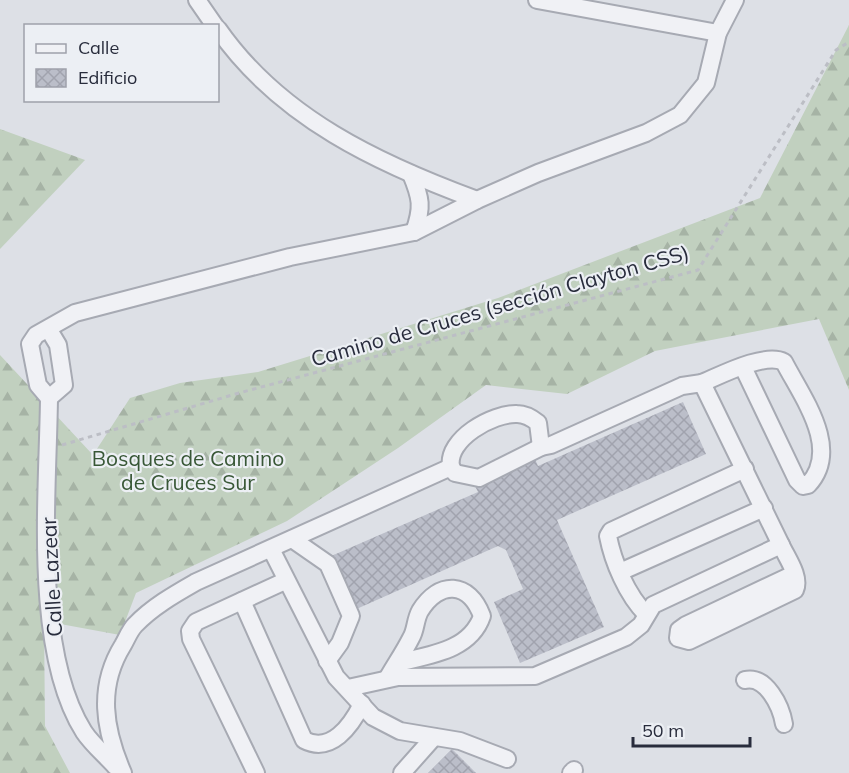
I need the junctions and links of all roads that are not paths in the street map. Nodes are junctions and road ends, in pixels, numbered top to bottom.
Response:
1 (197, 0) edge
2 (537, 0) edge
3 (735, 0) edge
4 (214, 24) edge
5 (219, 30) edge
6 (718, 33) junction
7 (411, 174) junction
8 (477, 200) junction
9 (414, 232) junction
10 (49, 330) junction
11 (742, 367) junction
12 (702, 384) junction
13 (49, 398) junction
14 (541, 447) junction
15 (451, 467) junction
16 (745, 469) junction
17 (764, 508) junction
18 (292, 539) junction
19 (781, 546) junction
20 (271, 549) junction
21 (620, 572) junction
22 (794, 574) junction
23 (285, 581) junction
24 (242, 601) junction
25 (646, 614) junction
26 (327, 661) junction
27 (397, 663) junction
28 (387, 679) junction
29 (745, 680) dead end
30 (348, 688) junction
31 (362, 704) junction
32 (784, 724) dead end
33 (434, 737) junction
34 (507, 759) dead end
35 (122, 773) edge
36 (256, 773) edge
37 (402, 773) edge

1 - 4 street
2 - 6 street
3 - 6 street
5 - 7 street
6 - 8 street
7 - 8 street
7 - 9 street
8 - 9 street
9 - 10 street
10 - 13 street
10 - 13 street
11 - 11 street
11 - 12 street
12 - 14 street
12 - 16 street
13 - 35 street, Calle Lazear
14 - 15 street
14 - 15 street
15 - 18 street
16 - 17 street
16 - 21 street
17 - 19 street
17 - 21 street
18 - 20 street
18 - 26 street
19 - 22 street
19 - 25 street
20 - 23 street
20 - 35 street
21 - 25 street
22 - 22 street
23 - 24 street
23 - 26 street
24 - 31 street
24 - 36 street
25 - 28 street
26 - 30 street
27 - 27 street
27 - 28 street
28 - 30 street
29 - 32 street
30 - 31 street
31 - 33 street
33 - 34 street
33 - 37 street

